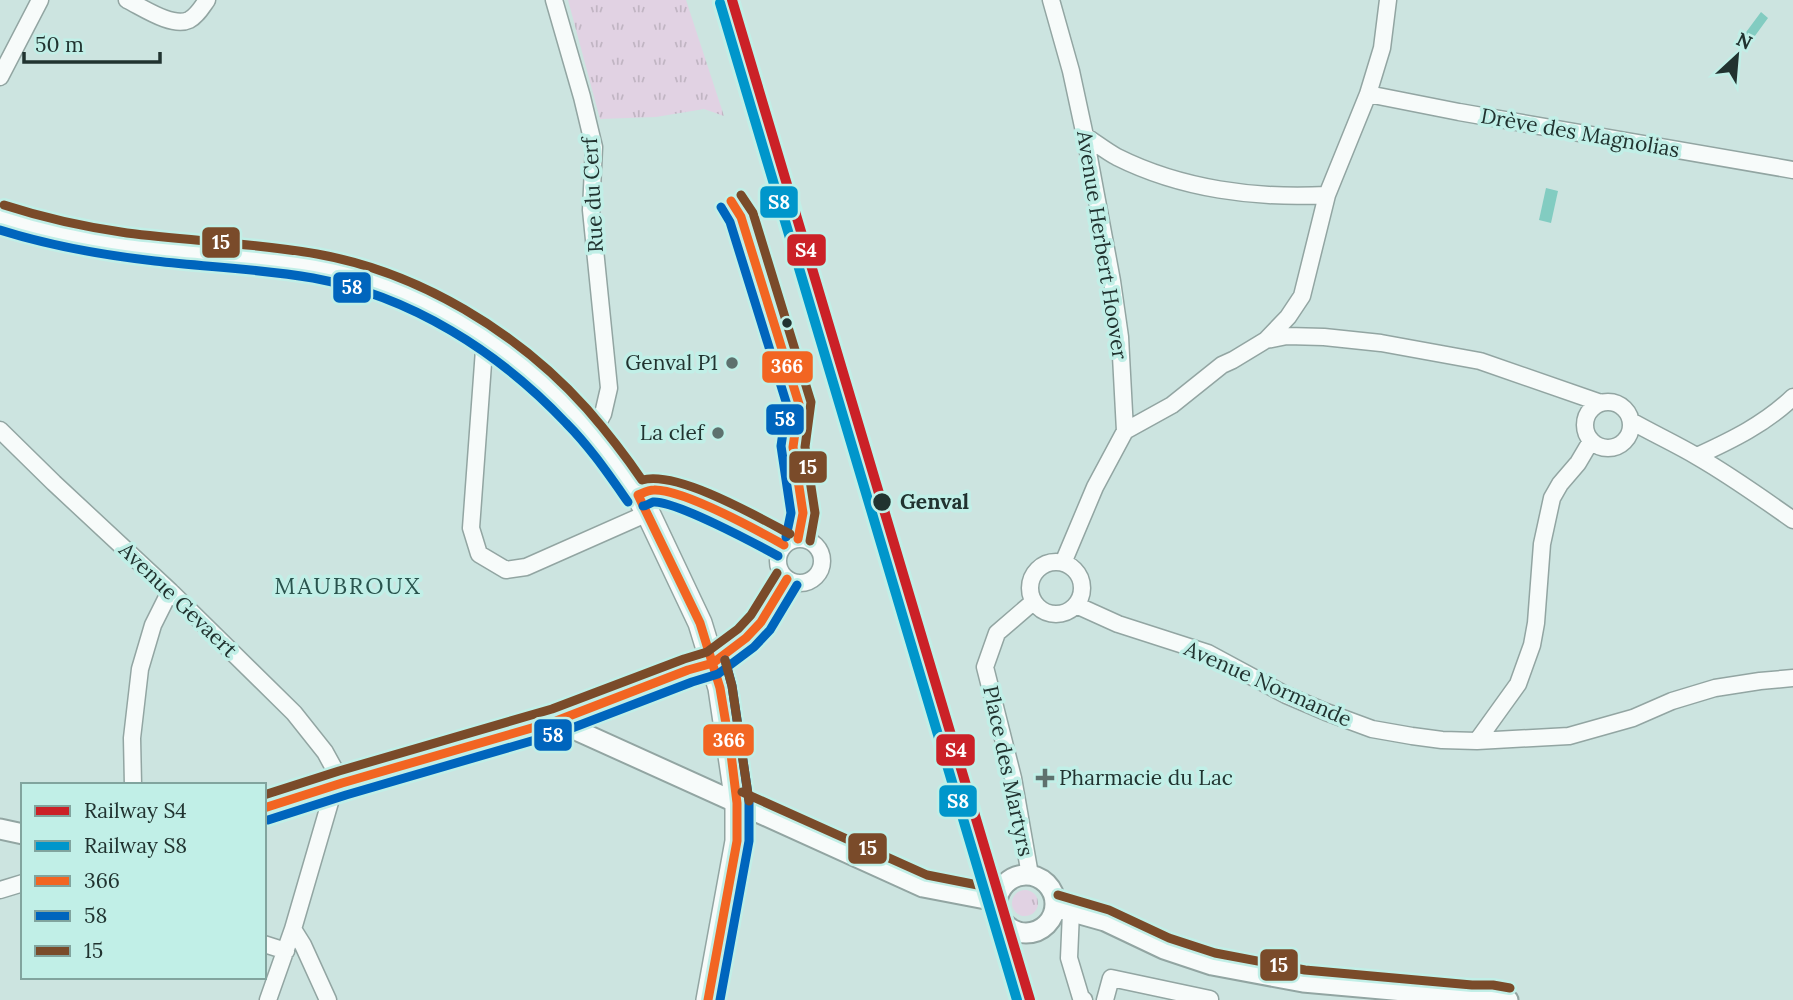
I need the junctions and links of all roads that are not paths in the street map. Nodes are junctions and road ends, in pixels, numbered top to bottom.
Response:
1 (40, 0) edge
2 (127, 0) edge
3 (207, 0) edge
4 (554, 0) edge
5 (1051, 0) edge
6 (1388, 0) edge
7 (0, 77) edge
8 (1368, 94) junction
9 (1085, 136) junction
10 (1793, 170) edge
11 (1327, 195) junction
12 (0, 217) edge
13 (485, 336) junction
14 (1266, 340) junction
15 (1548, 384) junction
16 (1793, 397) edge
17 (1601, 403) junction
18 (1586, 416) junction
19 (1632, 421) junction
20 (0, 430) edge
21 (1125, 430) junction
22 (593, 432) junction
23 (1658, 437) junction
24 (1625, 442) junction
25 (1598, 445) junction
26 (1697, 456) junction
27 (643, 504) junction
28 (1793, 520) edge
29 (784, 545) junction
30 (1063, 563) junction
31 (787, 579) junction
32 (170, 591) junction
33 (1033, 602) junction
34 (1076, 605) junction
35 (713, 663) junction
36 (1793, 678) edge
37 (556, 721) junction
38 (1477, 741) junction
39 (133, 783) edge
40 (338, 784) junction
41 (737, 803) junction
42 (266, 807) edge
43 (0, 829) edge
44 (21, 834) edge
45 (1030, 875) junction
46 (21, 884) edge
47 (0, 890) edge
48 (996, 901) junction
49 (1063, 909) junction
50 (293, 929) junction
51 (266, 945) edge
52 (286, 951) junction
53 (1210, 999) edge
54 (268, 1000) edge
55 (328, 1000) edge
56 (708, 1000) edge
57 (1084, 1000) edge
58 (1105, 1000) edge
59 (1508, 1000) edge

1 - 7 street
2 - 3 street
4 - 22 street, Rue du Cerf
5 - 9 street, Avenue Herbert Hoover
6 - 8 street
8 - 10 street, Drève des Magnolias
8 - 11 street
9 - 11 street
9 - 21 street, Avenue Herbert Hoover
11 - 14 street
12 - 13 main road
13 - 22 main road
13 - 27 street
14 - 15 street
14 - 21 street
15 - 17 street
15 - 18 street
16 - 26 street
17 - 18 street
17 - 19 street
18 - 25 street
19 - 23 street
19 - 24 street
20 - 32 street, Avenue Gevaert
21 - 30 street
22 - 27 main road
23 - 24 street
23 - 26 street
24 - 25 street
25 - 38 street
26 - 28 street
27 - 29 street
27 - 35 main road
29 - 31 street
29 - 31 street
30 - 33 street
30 - 34 street
31 - 35 street
32 - 39 street
32 - 40 street, Avenue Gevaert
33 - 34 street
33 - 45 street, Place des Martyrs
34 - 38 street, Avenue Normande
35 - 37 street
35 - 41 main road
36 - 38 street, Avenue Normande
37 - 40 street
37 - 41 street
40 - 42 street
40 - 50 street
41 - 48 street
41 - 56 main road
43 - 44 street
45 - 48 street
45 - 49 street
46 - 47 street
48 - 49 street
49 - 57 street
49 - 59 street
50 - 52 street
50 - 55 street
51 - 52 street
52 - 54 street
53 - 58 street

